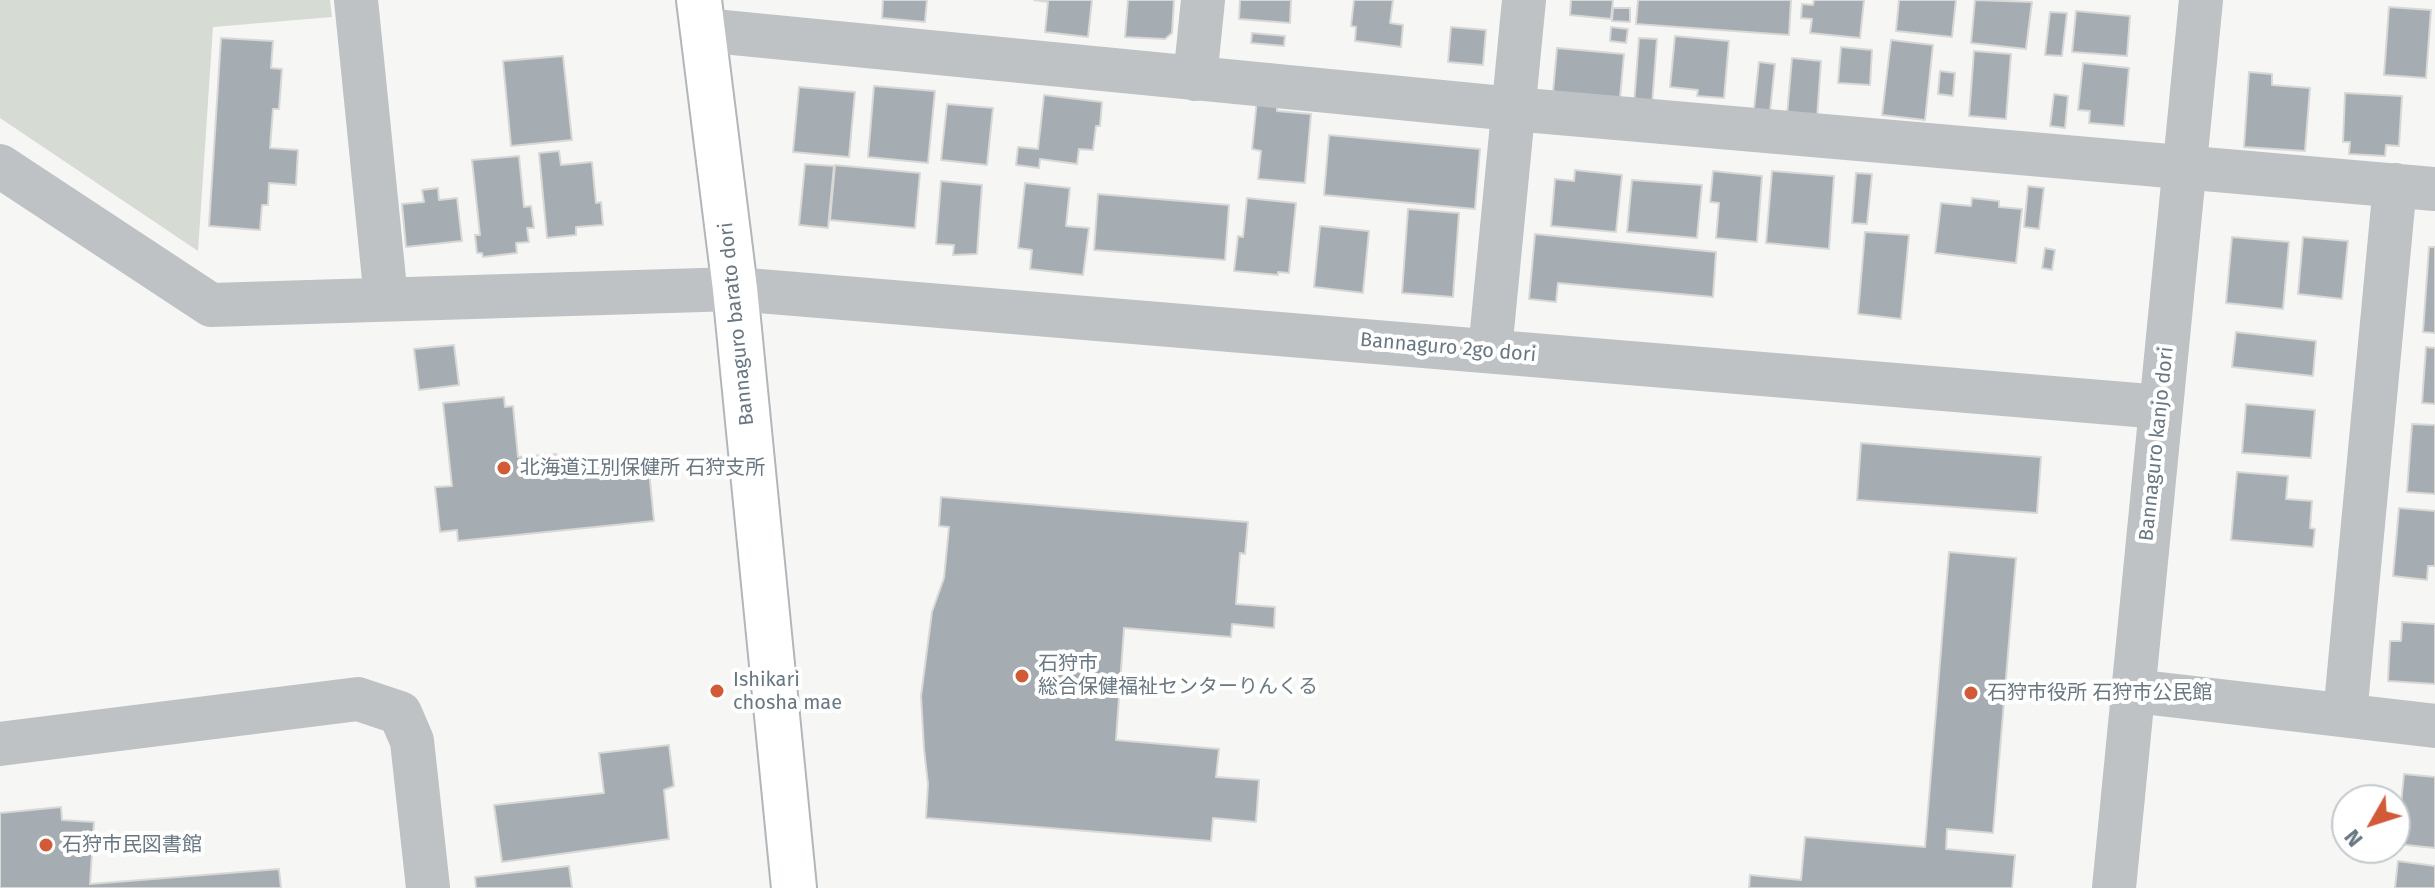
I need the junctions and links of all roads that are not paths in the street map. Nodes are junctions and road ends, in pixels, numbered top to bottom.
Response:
1 (356, 0) edge
2 (1203, 0) edge
3 (1524, 0) edge
4 (2201, 0) edge
5 (701, 15) edge
6 (1195, 79) junction
7 (1513, 109) junction
8 (0, 166) edge
9 (2184, 168) junction
10 (2415, 187) edge
11 (735, 289) junction
12 (386, 299) junction
13 (1490, 351) junction
14 (2161, 407) junction
15 (2134, 691) junction
16 (2345, 715) junction
17 (2435, 726) edge
18 (0, 744) edge
19 (428, 888) edge
20 (794, 888) edge
21 (2114, 888) edge

1 - 12 street
2 - 6 street
3 - 7 street
4 - 9 street, Bannaguro kanjo dori
5 - 6 street
5 - 11 main road, Bannaguro barato dori
6 - 7 street
7 - 9 street
7 - 13 street
8 - 12 street, Bannaguro 2go dori
9 - 10 street
9 - 14 street, Bannaguro kanjo dori
10 - 16 street
11 - 12 street, Bannaguro 2go dori
11 - 13 street, Bannaguro 2go dori
11 - 20 main road, Bannaguro barato dori
13 - 14 street, Bannaguro 2go dori
14 - 15 street, Bannaguro kanjo dori
15 - 16 street
15 - 21 street, Bannaguro kanjo dori
16 - 17 street
18 - 19 street

